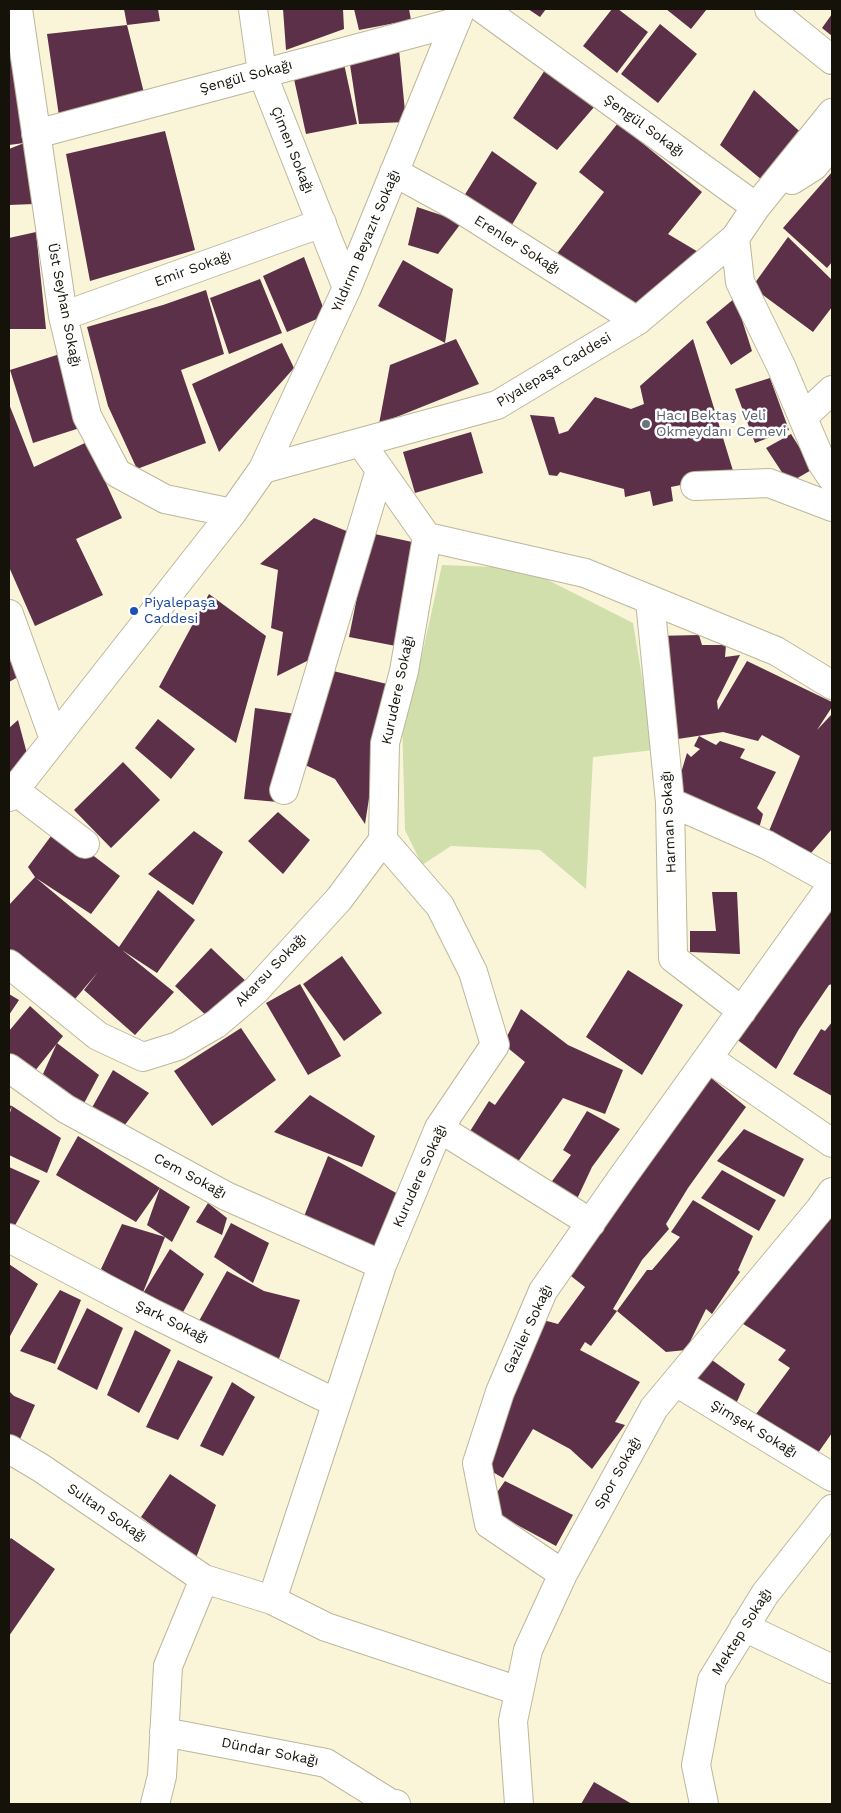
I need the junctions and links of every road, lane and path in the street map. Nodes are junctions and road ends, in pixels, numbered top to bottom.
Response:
1 (18, 9) edge
2 (254, 9) edge
3 (483, 9) edge
4 (769, 9) edge
5 (458, 15) edge
6 (832, 60) edge
7 (262, 73) junction
8 (832, 113) edge
9 (36, 134) junction
10 (832, 144) edge
11 (394, 172) junction
12 (760, 203) junction
13 (322, 223) junction
14 (734, 238) junction
15 (347, 288) junction
16 (63, 316) junction
17 (637, 321) junction
18 (832, 390) edge
19 (803, 417) junction
20 (361, 443) junction
21 (263, 470) junction
22 (380, 470) junction
23 (832, 478) edge
24 (696, 486) dead end
25 (832, 507) edge
26 (232, 513) junction
27 (427, 537) junction
28 (650, 601) junction
29 (9, 614) edge
30 (832, 684) edge
31 (54, 739) junction
32 (284, 790) dead end
33 (12, 793) edge
34 (670, 802) junction
35 (383, 840) junction
36 (85, 844) dead end
37 (832, 880) edge
38 (832, 885) edge
39 (9, 964) edge
40 (742, 1011) junction
41 (708, 1058) junction
42 (9, 1068) edge
43 (439, 1128) junction
44 (832, 1143) edge
45 (832, 1192) edge
46 (590, 1223) junction
47 (9, 1238) edge
48 (382, 1265) junction
49 (676, 1382) junction
50 (336, 1403) junction
51 (9, 1449) edge
52 (832, 1477) edge
53 (832, 1509) edge
54 (563, 1574) junction
55 (204, 1579) junction
56 (272, 1600) junction
57 (744, 1627) junction
58 (832, 1670) edge
59 (519, 1691) junction
60 (164, 1732) junction
61 (155, 1804) edge
62 (396, 1804) edge
63 (519, 1804) edge
64 (704, 1804) edge

1 - 9 street, Üst Seyhan Sokağı
2 - 7 street, Çimen Sokağı
3 - 12 street, Şengül Sokağı
4 - 6 street
5 - 7 street, Şengül Sokağı
5 - 11 street, Yıldırım Beyazıt Sokağı
7 - 9 street, Şengül Sokağı
7 - 13 street, Çimen Sokağı
8 - 12 street, Piyalepaşa Caddesi
9 - 16 street, Üst Seyhan Sokağı
10 - 12 street, Piyalepaşa Caddesi
11 - 15 street, Yıldırım Beyazıt Sokağı
11 - 17 street, Erenler Sokağı
12 - 14 street, Piyalepaşa Caddesi
13 - 15 street, Çimen Sokağı
13 - 16 street, Emir Sokağı
14 - 17 street, Piyalepaşa Caddesi
14 - 19 street
15 - 21 street, Yıldırım Beyazıt Sokağı
16 - 26 street, Üst Seyhan Sokağı
17 - 20 street, Piyalepaşa Caddesi
18 - 19 street
19 - 23 street
20 - 21 street, Piyalepaşa Caddesi
20 - 22 street
21 - 26 street
22 - 27 street
22 - 32 street
24 - 25 street
26 - 31 street
27 - 28 street
27 - 35 street, Kurudere Sokağı
28 - 30 street
28 - 34 street, Harman Sokağı
29 - 31 street
31 - 33 street
33 - 36 street
34 - 37 street
34 - 40 street, Harman Sokağı
35 - 39 street, Akarsu Sokağı
35 - 43 street, Kurudere Sokağı
38 - 40 street, Gaziler Sokağı
40 - 41 street, Gaziler Sokağı
41 - 44 street
41 - 46 street, Gaziler Sokağı
42 - 48 street, Cem Sokağı
43 - 46 street
43 - 48 street, Kurudere Sokağı
45 - 49 street, Spor Sokağı
46 - 54 street, Gaziler Sokağı
47 - 50 street, Şark Sokağı
48 - 50 street, Kurudere Sokağı
49 - 52 street, Şimşek Sokağı
49 - 54 street, Spor Sokağı
50 - 56 street, Kurudere Sokağı
51 - 55 street, Sultan Sokağı
53 - 57 street, Mektep Sokağı
54 - 59 street, Spor Sokağı
55 - 56 street, Sultan Sokağı
55 - 60 street
56 - 59 street, Sultan Sokağı
57 - 58 street
57 - 64 street, Mektep Sokağı
59 - 63 street, Spor Sokağı
60 - 61 street
60 - 62 street, Dündar Sokağı

